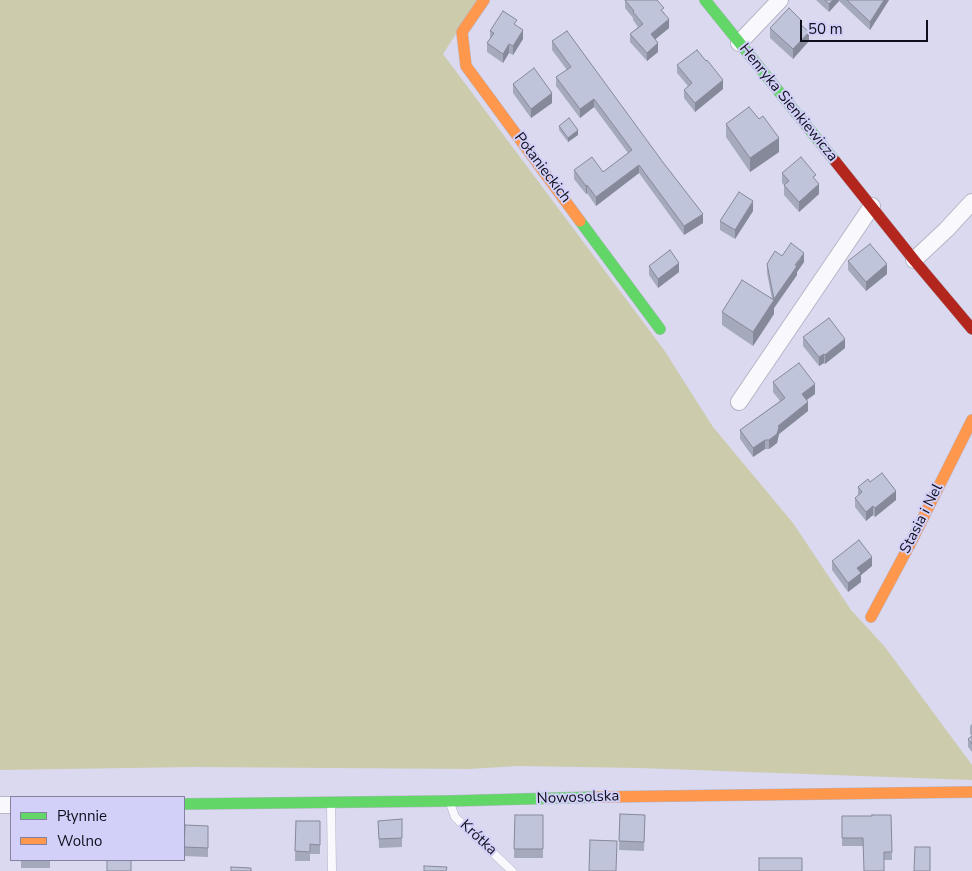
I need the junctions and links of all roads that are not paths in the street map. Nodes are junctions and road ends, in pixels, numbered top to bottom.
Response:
1 (484, 0) edge
2 (705, 0) edge
3 (780, 0) edge
4 (739, 42) junction
5 (972, 202) edge
6 (872, 206) junction
7 (914, 260) junction
8 (972, 329) edge
9 (660, 330) dead end
10 (739, 402) dead end
11 (972, 420) edge
12 (871, 617) dead end
13 (972, 792) edge
14 (449, 801) junction
15 (331, 802) junction
16 (185, 804) edge
17 (332, 871) edge
18 (512, 871) edge

1 - 9 street, Połanieckich
2 - 4 street, Henryka Sienkiewicza
3 - 4 street
4 - 6 street, Henryka Sienkiewicza
5 - 7 street
6 - 7 street, Henryka Sienkiewicza
6 - 10 street
7 - 8 street, Henryka Sienkiewicza
11 - 12 street, Stasia i Nel
13 - 14 street, Nowosolska
14 - 15 street, Nowosolska
14 - 18 lane, Krótka
15 - 16 street, Nowosolska
15 - 17 lane

